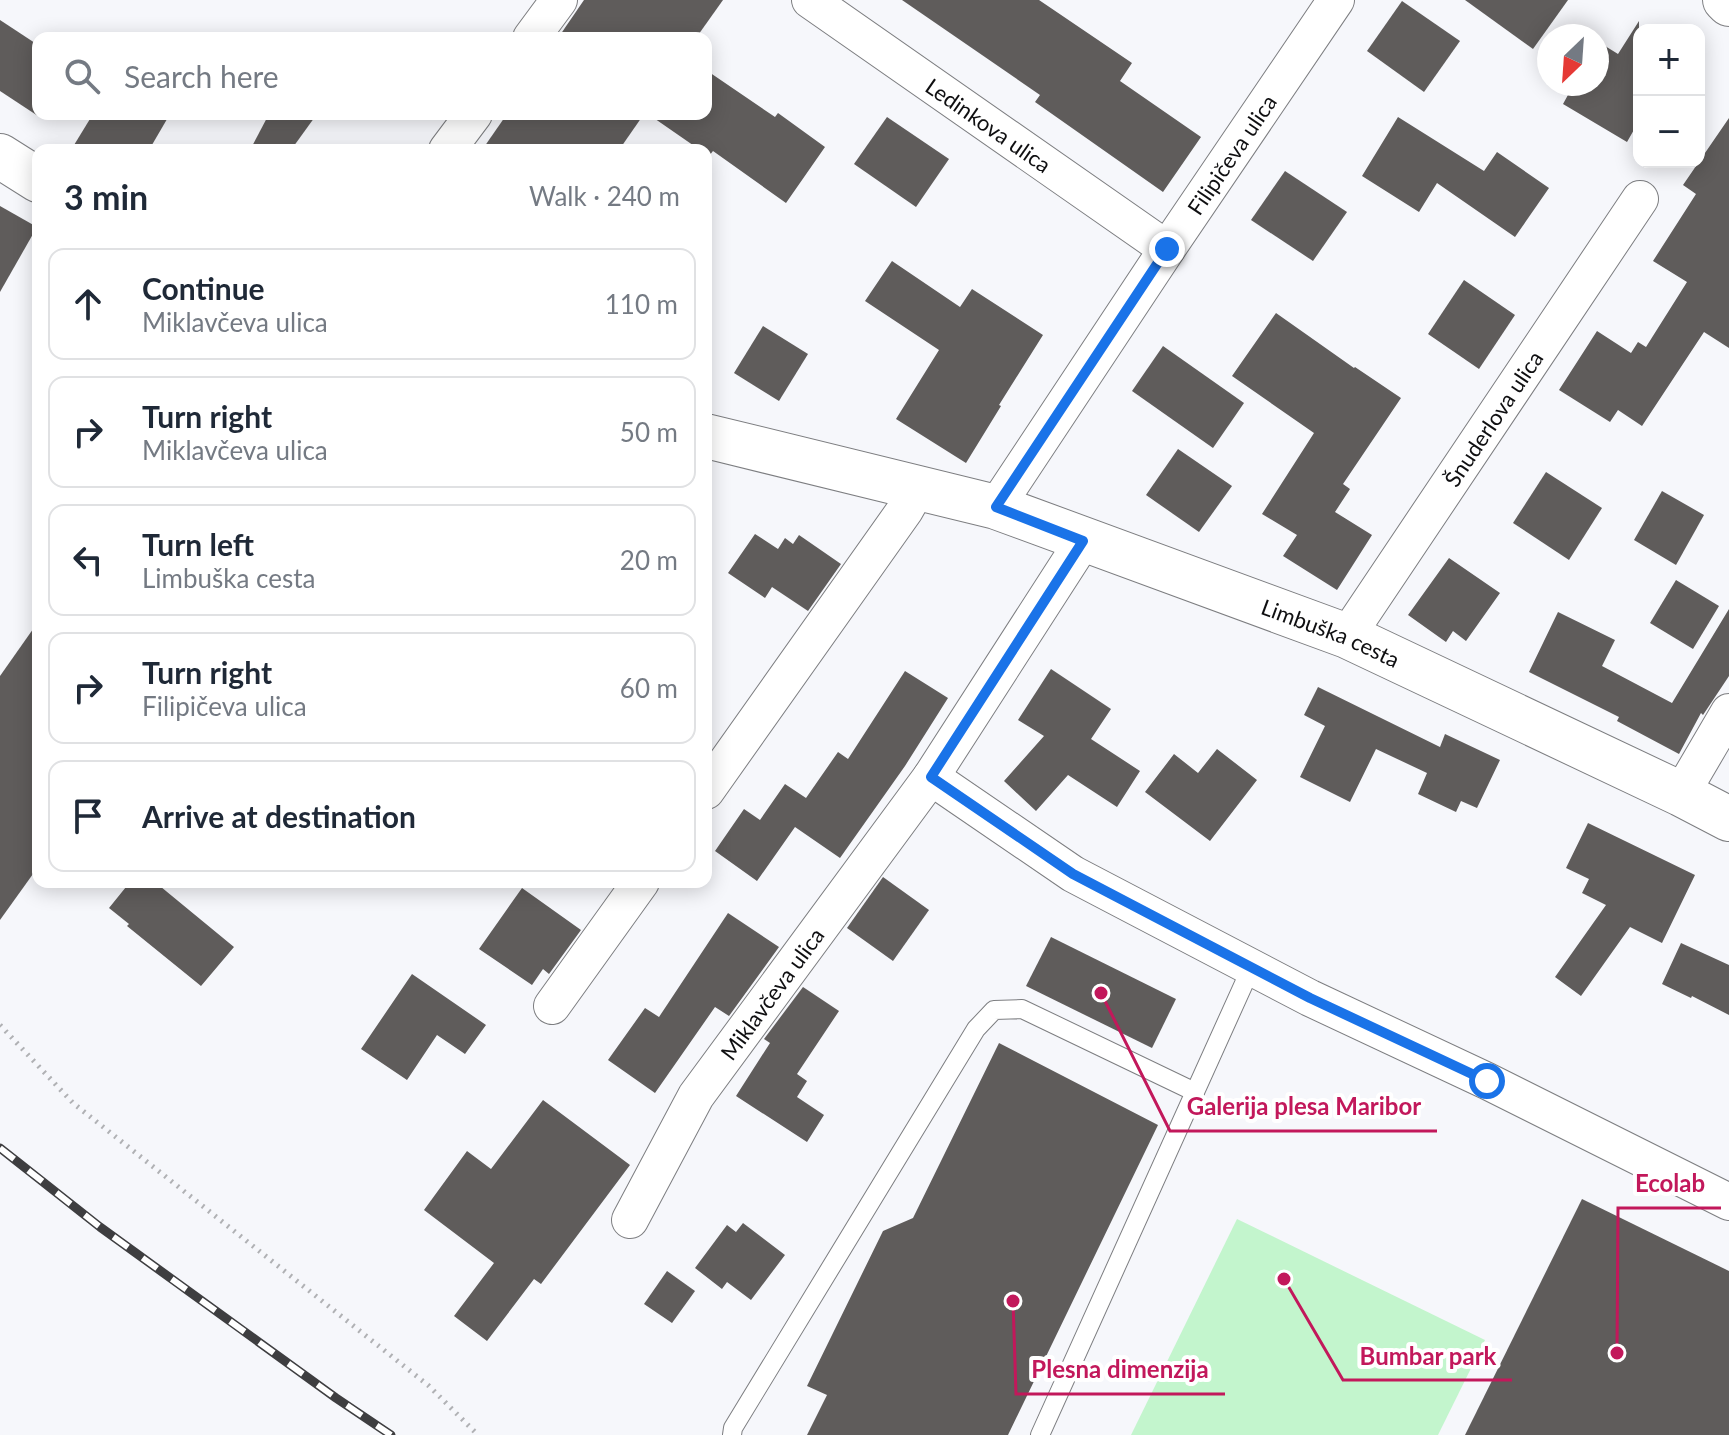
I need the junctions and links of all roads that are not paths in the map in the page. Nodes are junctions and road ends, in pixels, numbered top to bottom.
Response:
1 (559, 0) edge
2 (810, 0) edge
3 (1336, 0) edge
4 (535, 32) edge
5 (470, 120) edge
6 (452, 144) edge
7 (0, 156) edge
8 (32, 176) edge
9 (1640, 199) dead end
10 (1167, 249) junction
11 (712, 438) edge
12 (917, 489) junction
13 (996, 507) junction
14 (1083, 541) junction
15 (1347, 636) junction
16 (1729, 712) edge
17 (931, 777) junction
18 (712, 783) edge
19 (1681, 794) junction
20 (1729, 819) edge
21 (637, 888) edge
22 (1251, 968) junction
23 (552, 1006) dead end
24 (1195, 1092) junction
25 (1729, 1202) edge
26 (630, 1220) dead end
27 (732, 1435) edge
28 (1040, 1435) edge

1 - 4 street
2 - 10 street, Ledinkova ulica
3 - 10 street, Filipičeva ulica
5 - 6 street
7 - 8 main road
9 - 15 street, Šnuderlova ulica
10 - 13 street, Filipičeva ulica
11 - 12 main road, Limbuška cesta
12 - 13 main road, Limbuška cesta
12 - 18 street
13 - 14 main road, Limbuška cesta
14 - 15 main road, Limbuška cesta
14 - 17 street, Miklavčeva ulica
15 - 19 main road, Limbuška cesta
16 - 19 street
17 - 22 street
17 - 26 street, Miklavčeva ulica
19 - 20 main road, Limbuška cesta
21 - 23 street
22 - 24 lane
22 - 25 street
24 - 27 lane
24 - 28 lane

